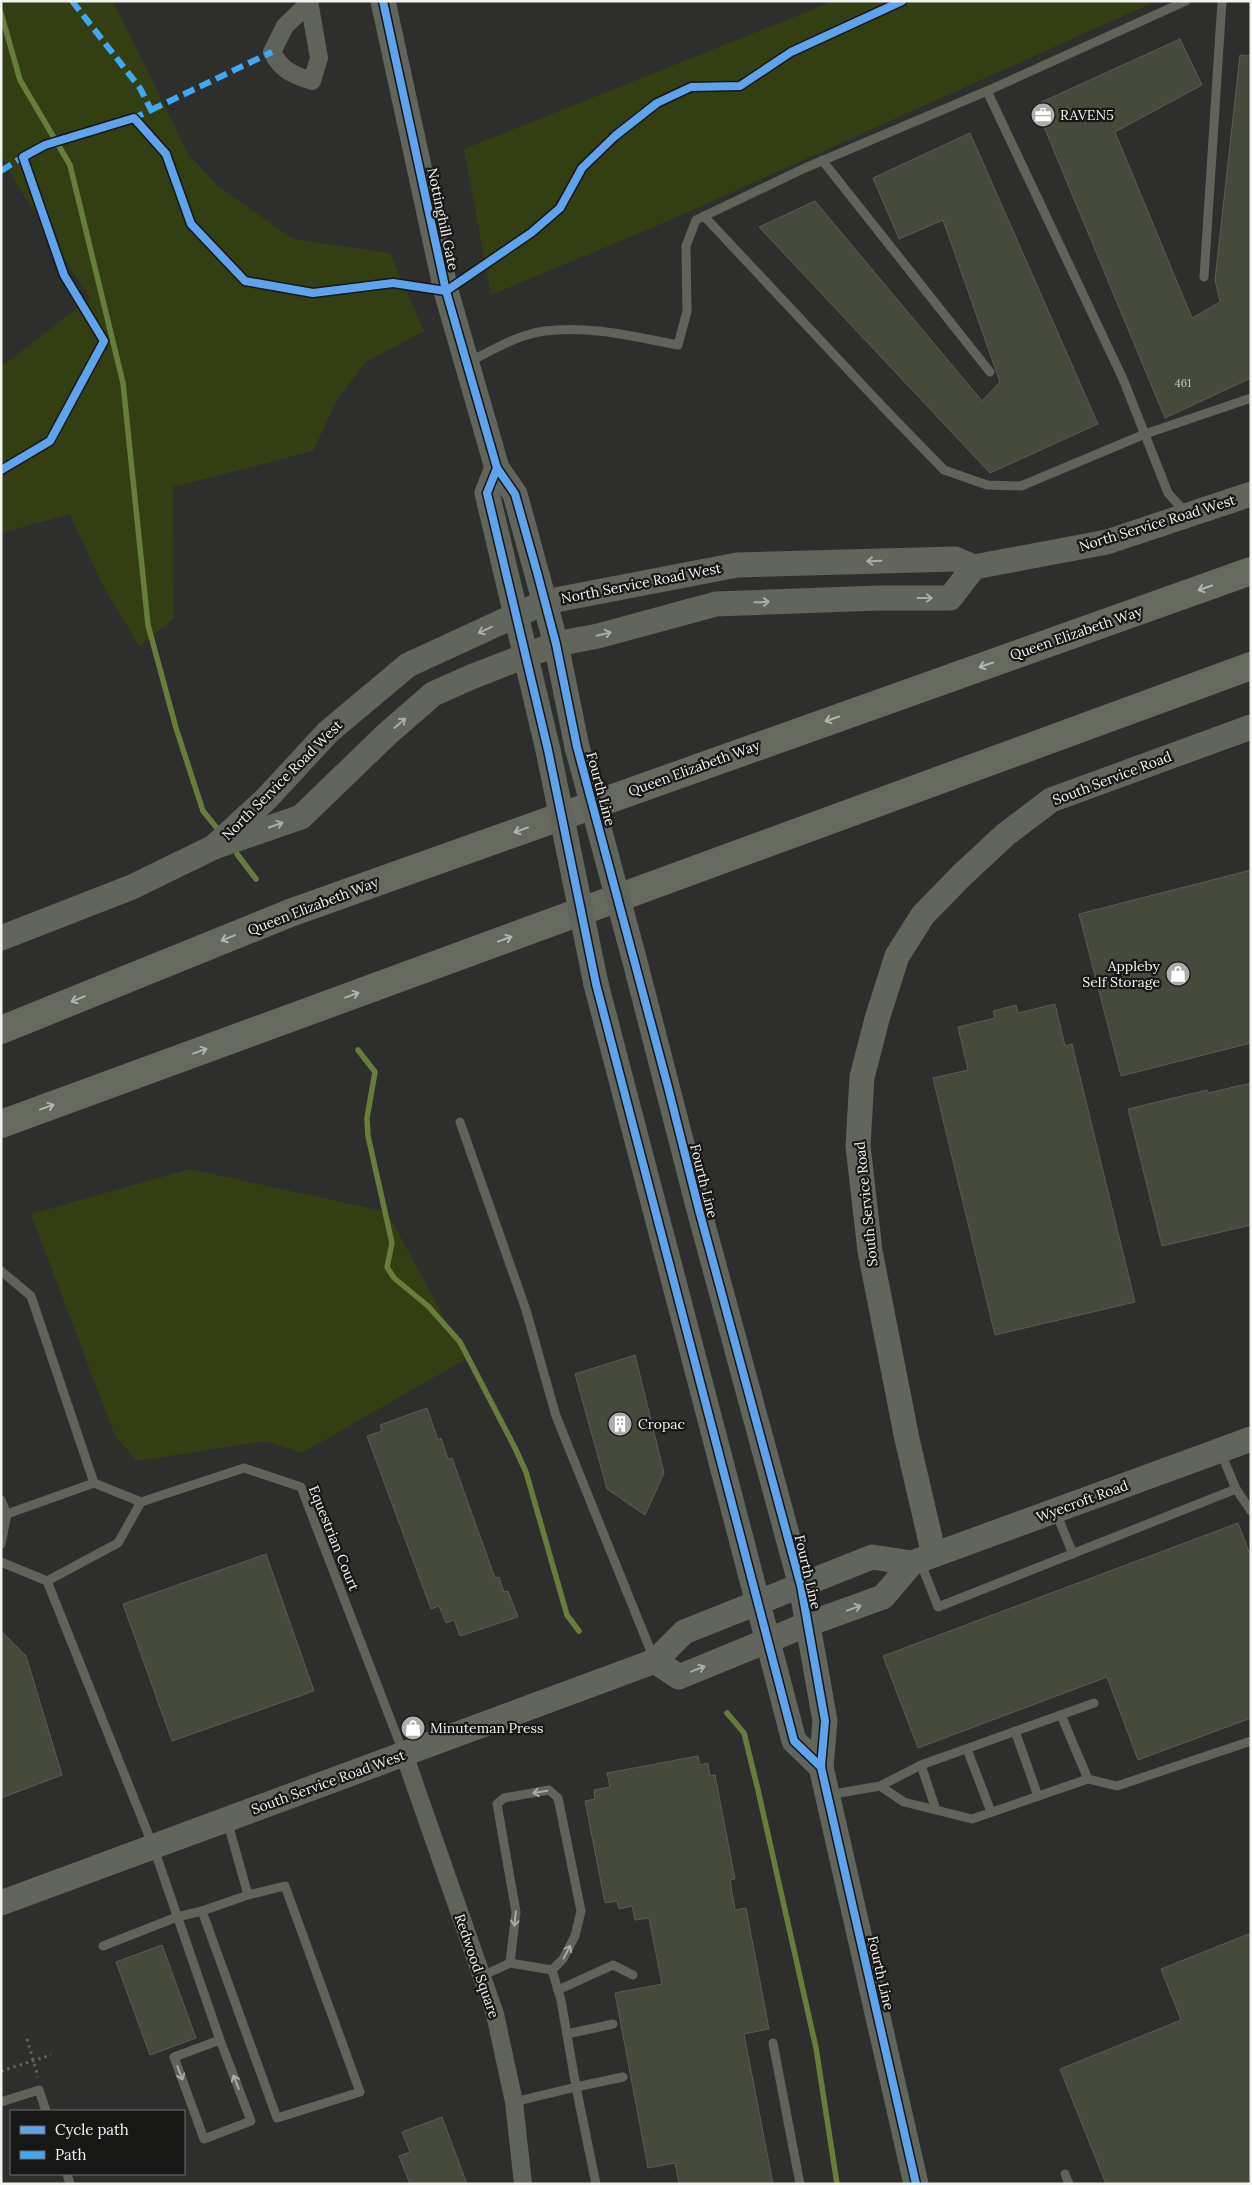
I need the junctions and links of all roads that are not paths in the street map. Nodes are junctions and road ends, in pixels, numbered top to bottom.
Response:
1 (384, 1) edge
2 (1186, 1) edge
3 (1222, 1) edge
4 (987, 91) junction
5 (822, 160) junction
6 (704, 216) junction
7 (1204, 277) dead end
8 (466, 363) junction
9 (990, 372) dead end
10 (1251, 398) edge
11 (1145, 434) junction
12 (497, 468) junction
13 (1251, 494) edge
14 (1187, 514) junction
15 (974, 567) junction
16 (1251, 572) edge
17 (545, 602) junction
18 (516, 615) junction
19 (556, 644) junction
20 (526, 656) junction
21 (1251, 666) edge
22 (1251, 726) edge
23 (214, 847) junction
24 (1, 938) edge
25 (1, 1030) edge
26 (460, 1122) dead end
27 (1, 1124) edge
28 (1, 1271) edge
29 (1251, 1439) edge
30 (1220, 1450) junction
31 (94, 1483) junction
32 (1236, 1489) junction
33 (1, 1500) edge
34 (141, 1502) junction
35 (1055, 1511) junction
36 (1251, 1511) edge
37 (7, 1514) junction
38 (1, 1544) edge
39 (1073, 1554) junction
40 (922, 1559) junction
41 (1, 1562) edge
42 (46, 1581) junction
43 (801, 1586) junction
44 (758, 1603) junction
45 (808, 1624) junction
46 (768, 1642) junction
47 (655, 1661) junction
48 (1094, 1703) dead end
49 (1061, 1715) junction
50 (1015, 1731) junction
51 (1251, 1741) edge
52 (967, 1748) junction
53 (404, 1754) junction
54 (921, 1765) junction
55 (821, 1768) junction
56 (1088, 1780) junction
57 (880, 1786) junction
58 (828, 1796) junction
59 (1038, 1796) junction
60 (936, 1810) junction
61 (991, 1812) junction
62 (227, 1820) junction
63 (154, 1846) junction
64 (248, 1895) junction
65 (1, 1903) edge
66 (202, 1911) junction
67 (177, 1917) junction
68 (103, 1946) dead end
69 (510, 1963) junction
70 (552, 1970) junction
71 (633, 1975) dead end
72 (482, 1976) junction
73 (558, 1990) junction
74 (613, 2024) dead end
75 (567, 2034) junction
76 (220, 2040) junction
77 (773, 2043) dead end
78 (623, 2077) dead end
79 (576, 2087) junction
80 (1, 2102) edge
81 (514, 2102) junction
82 (46, 2110) edge
83 (1064, 2174) dead end
84 (523, 2184) edge
85 (596, 2184) edge
86 (800, 2184) edge
87 (916, 2184) edge
88 (1069, 2184) edge

1 - 8 street, Nottinghill Gate
2 - 4 lane
3 - 7 lane
4 - 5 lane
4 - 11 lane
5 - 6 lane
5 - 9 lane
6 - 8 lane
6 - 11 lane
8 - 12 street, Nottinghill Gate
10 - 11 lane
11 - 14 lane
12 - 17 street, Nottinghill Gate
12 - 18 street
13 - 14 street, North Service Road West
14 - 15 street, North Service Road West
15 -> 17 street, North Service Road West
19 -> 15 street, North Service Road West
16 -> 25 highway, Queen Elizabeth Way
17 - 18 street, North Service Road West
17 - 19 street, Fourth Line
18 - 20 street
18 -> 23 street, North Service Road West
19 - 20 street, North Service Road West
19 - 43 street, Fourth Line, bridge
23 -> 20 street, North Service Road West
20 - 44 street, bridge
27 -> 21 highway
22 - 40 street, South Service Road
23 - 24 street, North Service Road West
26 - 47 lane
28 - 31 lane
29 - 30 street, Wyecroft Road
30 - 32 lane
30 - 35 street, Wyecroft Road
31 - 34 lane
31 - 37 lane
32 - 36 lane
32 - 39 lane
33 - 37 lane
34 - 42 lane
34 - 53 lane, Equestrian Court
35 - 39 lane
35 - 40 street, Wyecroft Road
37 - 38 lane
39 - 40 lane
40 - 43 street, Wyecroft Road
45 -> 40 street, Wyecroft Road
41 - 42 lane
42 - 63 lane
43 - 44 street, Wyecroft Road
43 - 45 street, Fourth Line
44 - 46 street
44 - 47 street, South Service Road West
45 - 46 street, Wyecroft Road
45 - 55 street, Fourth Line
47 -> 46 street
46 - 55 street
47 - 53 street, South Service Road West
48 - 49 lane
49 - 50 lane
49 - 56 lane
50 - 52 lane
50 - 59 lane
51 - 56 lane
52 - 54 lane
52 - 61 lane
53 - 62 street, South Service Road West
53 - 72 street, Redwood Square
54 - 57 lane
54 - 60 lane
55 - 58 street, Fourth Line
56 - 59 lane
57 - 58 lane
57 - 60 lane
58 - 87 street, Fourth Line
59 - 61 lane
60 - 61 lane
62 - 63 street, South Service Road West
62 - 64 lane
63 - 65 street, South Service Road West
63 - 67 lane
64 - 66 lane
64 - 66 lane
66 - 67 lane
67 - 68 lane
67 - 76 lane
69 - 70 lane
70 -> 69 lane
69 - 72 lane
70 - 73 lane
71 - 73 lane
72 - 81 street, Redwood Square
73 - 75 lane
74 - 75 lane
75 - 79 lane
76 -> 76 lane
77 - 86 lane
78 - 79 lane
79 - 81 lane
79 - 85 lane
80 - 82 lane
81 - 84 street, Redwood Square
83 - 88 lane

